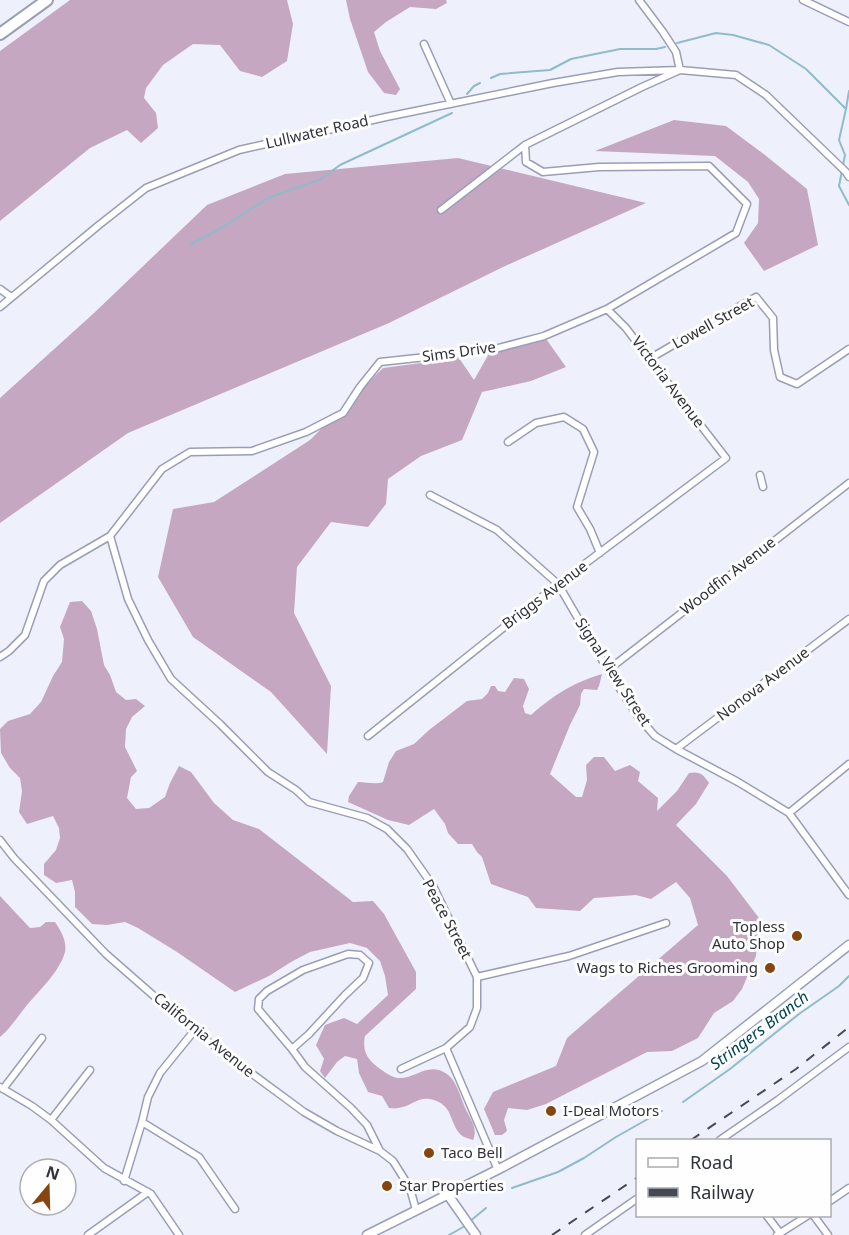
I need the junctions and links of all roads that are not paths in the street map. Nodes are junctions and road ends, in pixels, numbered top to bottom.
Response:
1 (46, 0) edge
2 (639, 0) edge
3 (803, 0) edge
4 (849, 22) edge
5 (0, 34) edge
6 (424, 44) dead end
7 (680, 70) junction
8 (451, 104) junction
9 (525, 145) junction
10 (848, 171) edge
11 (441, 210) dead end
12 (0, 289) edge
13 (11, 297) junction
14 (0, 307) edge
15 (607, 309) junction
16 (849, 348) edge
17 (649, 359) junction
18 (508, 441) dead end
19 (726, 458) joint
20 (760, 475) dead end
21 (849, 483) edge
22 (763, 487) dead end
23 (430, 495) dead end
24 (110, 536) junction
25 (600, 553) junction
26 (558, 584) junction
27 (849, 620) edge
28 (0, 657) edge
29 (608, 670) junction
30 (368, 736) dead end
31 (676, 749) junction
32 (849, 764) edge
33 (789, 813) junction
34 (0, 840) edge
35 (849, 895) edge
36 (666, 923) dead end
37 (849, 945) edge
38 (477, 976) junction
39 (194, 1031) junction
40 (42, 1038) dead end
41 (849, 1047) edge
42 (446, 1048) junction
43 (292, 1049) junction
44 (401, 1069) dead end
45 (90, 1070) dead end
46 (1, 1088) edge
47 (51, 1120) junction
48 (142, 1122) junction
49 (721, 1139) edge
50 (380, 1151) junction
51 (498, 1170) junction
52 (124, 1180) junction
53 (849, 1188) edge
54 (148, 1192) junction
55 (448, 1195) junction
56 (636, 1199) edge
57 (831, 1200) edge
58 (235, 1209) dead end
59 (416, 1210) junction
60 (769, 1217) edge
61 (804, 1217) edge
62 (815, 1217) edge
63 (779, 1234) edge
64 (88, 1235) edge
65 (179, 1235) edge
66 (367, 1235) edge
67 (476, 1235) edge
68 (585, 1235) edge
69 (828, 1235) edge

1 - 5 highway
2 - 7 street
3 - 4 street
6 - 8 street
7 - 8 street, Lullwater Road
7 - 9 street
7 - 10 street
8 - 13 street, Lullwater Road
9 - 11 street
9 - 15 street, Sims Drive
12 - 13 street
13 - 14 street, Lullwater Road
15 - 17 street, Victoria Avenue
15 - 24 street, Sims Drive
16 - 17 street, Lowell Street
17 - 19 street, Victoria Avenue
18 - 25 street
19 - 25 street, Briggs Avenue
20 - 22 street
21 - 29 street, Woodfin Avenue
23 - 26 street, Signal View Street
24 - 28 street, Sims Drive
24 - 38 street, Peace Street
25 - 26 street, Briggs Avenue
26 - 29 street, Signal View Street
26 - 30 street, Briggs Avenue
27 - 31 street, Nonova Avenue
29 - 31 street, Signal View Street
31 - 33 street, Signal View Street
32 - 33 street
33 - 35 street, Signal View Street
34 - 39 street, California Avenue
36 - 38 street
37 - 51 main road
38 - 42 street, Peace Street
39 - 48 street
39 - 50 street, California Avenue
40 - 46 street
41 - 49 street
42 - 44 street, Peace Street
42 - 51 street
43 - 43 street
43 - 50 street
45 - 47 street
46 - 47 street
47 - 52 street
48 - 52 street
48 - 58 street
50 - 59 street, California Avenue
51 - 55 main road
52 - 54 street
53 - 57 street
54 - 64 street
54 - 65 street
55 - 59 main road
55 - 67 main road
56 - 68 street
59 - 66 main road
60 - 63 street
61 - 63 street
62 - 69 street

